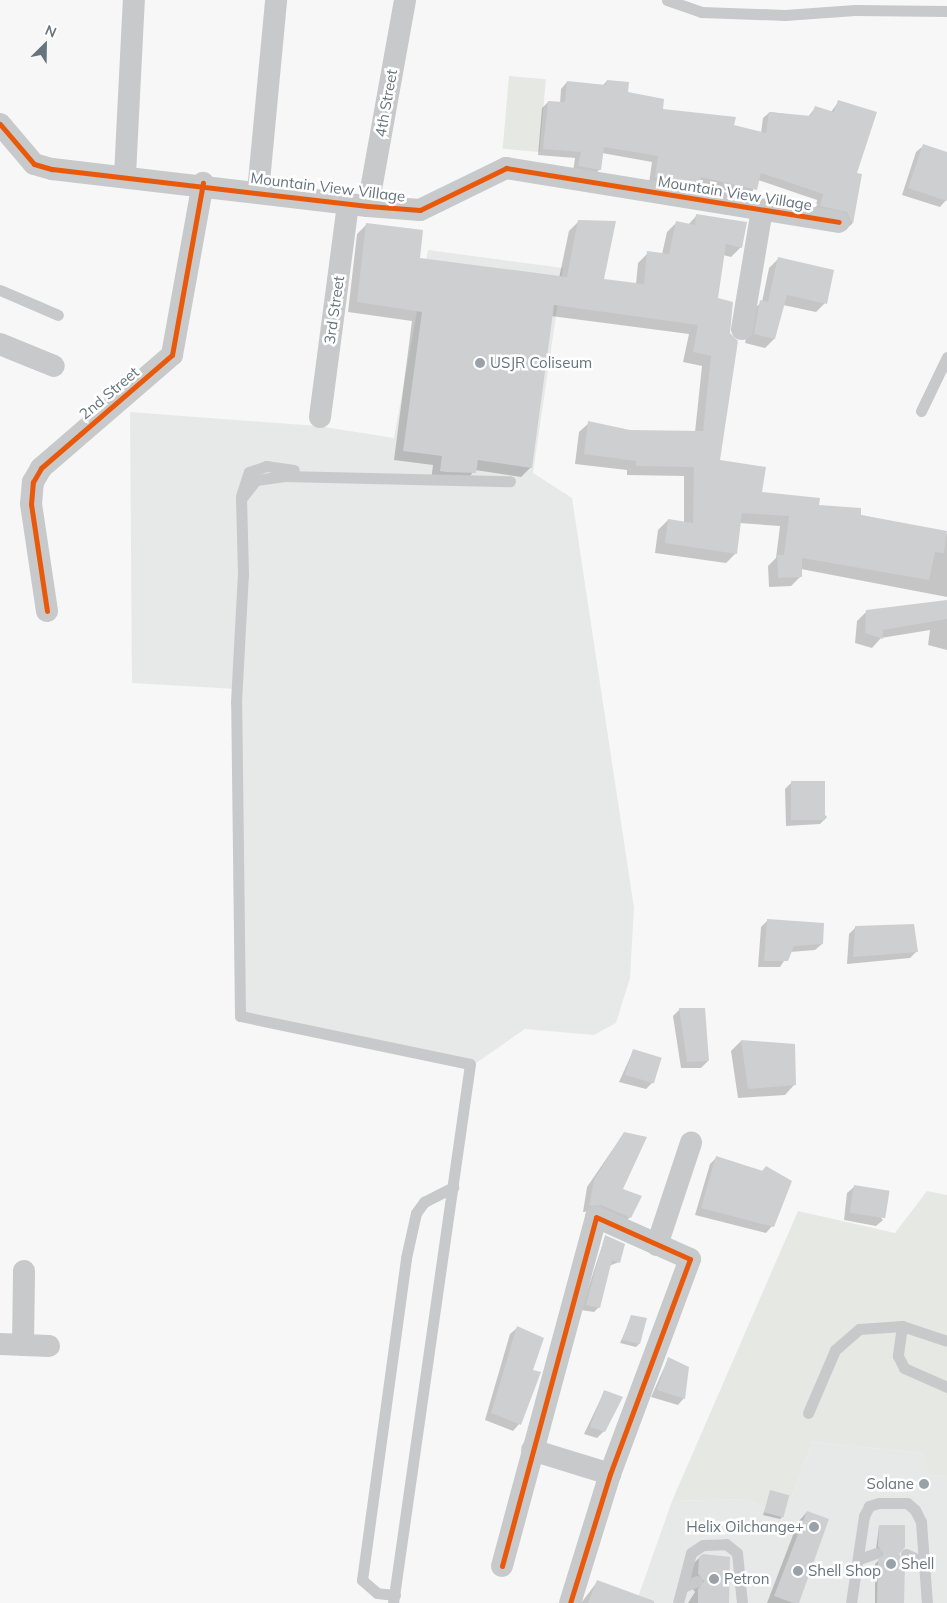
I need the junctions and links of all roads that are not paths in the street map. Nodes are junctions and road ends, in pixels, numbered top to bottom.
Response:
1 (134, 0) edge
2 (276, 0) edge
3 (405, 0) edge
4 (668, 0) edge
5 (947, 11) edge
6 (0, 124) edge
7 (125, 176) junction
8 (202, 183) junction
9 (258, 192) junction
10 (358, 205) junction
11 (762, 210) junction
12 (839, 222) dead end
13 (0, 290) edge
14 (58, 315) dead end
15 (742, 329) dead end
16 (0, 344) edge
17 (947, 356) edge
18 (54, 366) dead end
19 (922, 411) dead end
20 (320, 417) dead end
21 (510, 482) dead end
22 (47, 611) dead end
23 (691, 1143) dead end
24 (453, 1187) junction
25 (657, 1245) junction
26 (24, 1271) dead end
27 (902, 1326) junction
28 (947, 1341) edge
29 (0, 1344) edge
30 (24, 1345) junction
31 (49, 1346) dead end
32 (947, 1387) edge
33 (808, 1412) dead end
34 (532, 1450) junction
35 (610, 1474) junction
36 (876, 1553) dead end
37 (906, 1554) dead end
38 (859, 1559) junction
39 (923, 1562) junction
40 (502, 1566) dead end
41 (697, 1581) dead end
42 (730, 1582) dead end
43 (683, 1587) junction
44 (741, 1590) junction
45 (394, 1599) edge
46 (570, 1603) edge
47 (678, 1603) edge
48 (742, 1603) edge
49 (851, 1603) edge
50 (927, 1603) edge

1 - 7 street
2 - 9 street
3 - 10 street, 4th Street
4 - 5 lane
6 - 7 street, Mountain View Village
7 - 8 street, Mountain View Village
8 - 9 street, Mountain View Village
8 - 22 street, 2nd Street
9 - 10 street, Mountain View Village
10 - 11 street, Mountain View Village
10 - 20 street, 3rd Street
11 - 12 street, Mountain View Village
11 - 15 street
13 - 14 lane
16 - 18 street
17 - 19 lane
21 - 24 lane
23 - 25 street
24 - 45 lane
24 - 45 lane
25 - 34 street
25 - 35 street
26 - 30 street
27 - 28 lane
27 - 32 lane
27 - 33 lane
29 - 30 street
30 - 31 street
34 - 35 street
34 - 40 street
35 - 46 street
36 - 38 lane
37 - 39 lane
38 - 39 lane
38 - 49 lane
39 - 50 lane
41 - 43 lane
42 - 44 lane
43 - 44 lane
43 - 47 lane
44 - 48 lane

